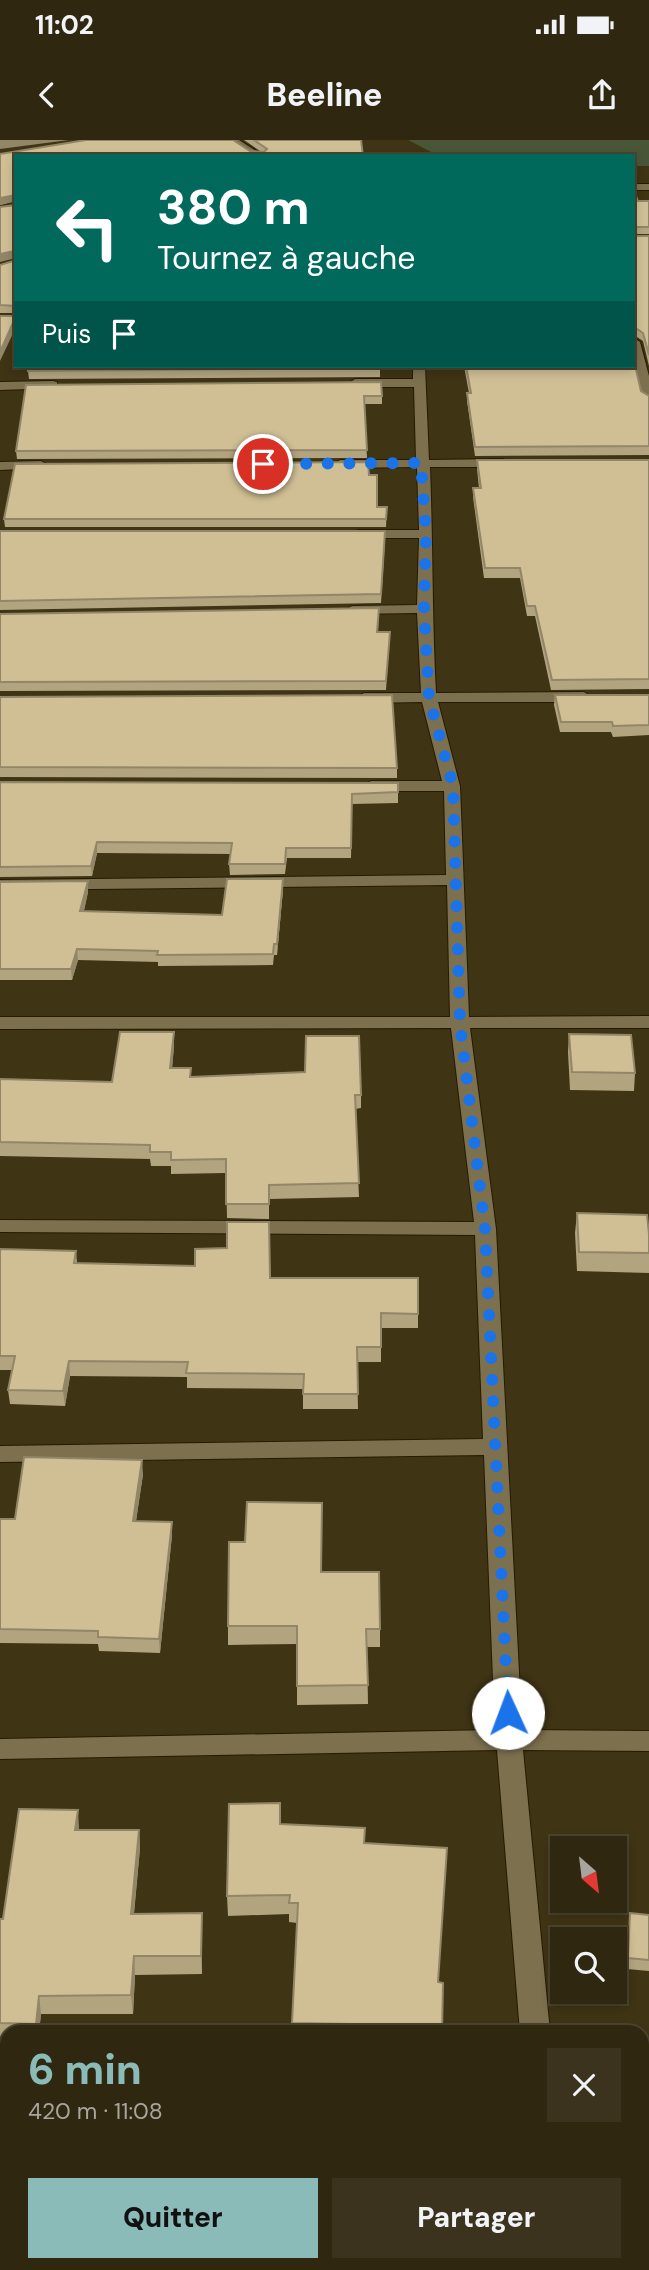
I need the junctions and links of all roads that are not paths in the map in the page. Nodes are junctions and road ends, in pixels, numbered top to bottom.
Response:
1 (232, 140) edge
2 (255, 154) edge
3 (635, 346) edge
4 (419, 374) edge
5 (335, 383) edge
6 (70, 385) edge
7 (0, 386) edge
8 (649, 399) edge
9 (421, 463) junction
10 (515, 463) edge
11 (326, 464) edge
12 (54, 465) edge
13 (0, 466) edge
14 (344, 534) edge
15 (426, 534) junction
16 (424, 609) junction
17 (342, 611) edge
18 (594, 697) edge
19 (346, 698) edge
20 (429, 698) junction
21 (356, 786) edge
22 (453, 786) junction
23 (455, 880) junction
24 (0, 885) edge
25 (649, 1022) edge
26 (0, 1023) edge
27 (460, 1024) junction
28 (0, 1226) edge
29 (485, 1229) junction
30 (497, 1447) junction
31 (0, 1454) edge
32 (509, 1740) junction
33 (649, 1741) edge
34 (0, 1749) edge
35 (534, 2025) edge

1 - 2 street
3 - 8 street
4 - 5 street
4 - 9 street
6 - 7 street
9 - 10 street
9 - 11 street
9 - 15 street
12 - 13 street
14 - 15 street
15 - 16 street
16 - 17 street
16 - 20 street
18 - 20 street
19 - 20 street
20 - 22 street
21 - 22 street
22 - 23 street
23 - 24 street
23 - 27 street
25 - 27 street
26 - 27 street
27 - 29 street
28 - 29 street
29 - 30 street
30 - 31 street
30 - 32 street
32 - 33 street
32 - 34 street
32 - 35 street

